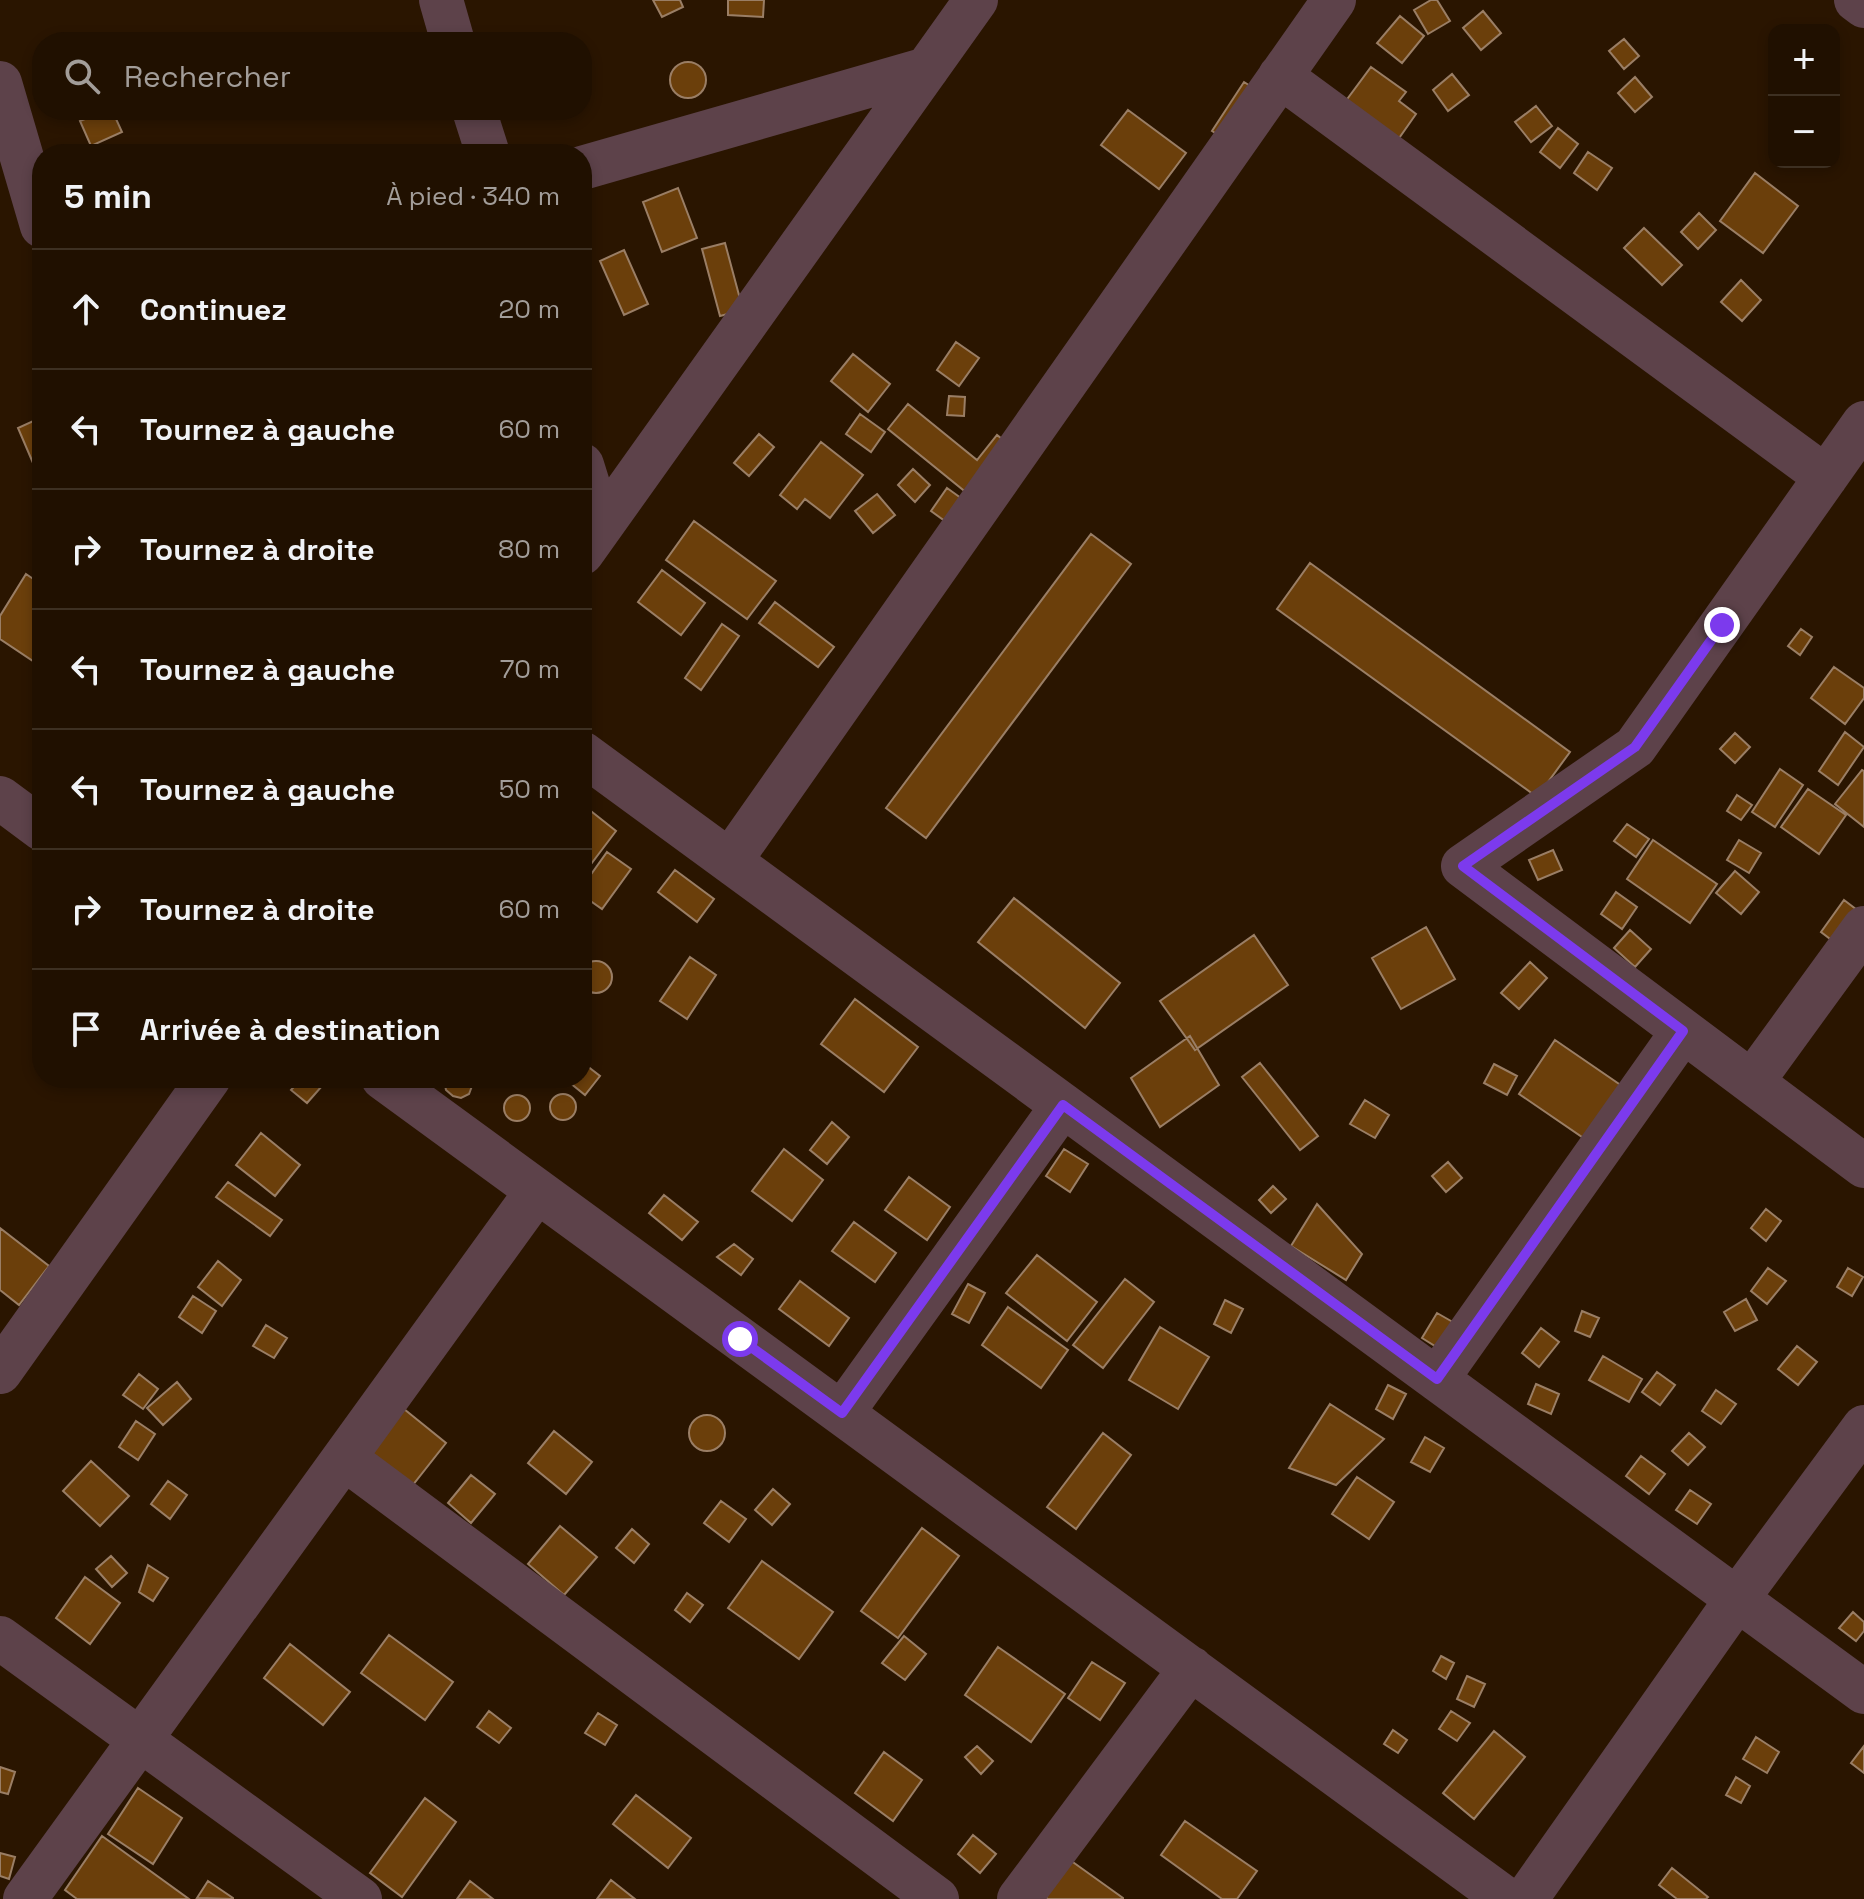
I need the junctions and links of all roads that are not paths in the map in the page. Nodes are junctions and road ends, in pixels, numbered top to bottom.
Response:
1 (441, 0) edge
2 (976, 0) edge
3 (1334, 0) edge
4 (1856, 0) edge
5 (1864, 6) edge
6 (450, 32) edge
7 (927, 69) junction
8 (1280, 76) junction
9 (0, 83) edge
10 (477, 120) edge
11 (485, 144) edge
12 (592, 165) edge
13 (32, 192) edge
14 (1864, 423) edge
15 (1826, 477) junction
16 (592, 538) edge
17 (592, 760) edge
18 (0, 798) edge
19 (32, 822) edge
20 (730, 861) junction
21 (1864, 928) edge
22 (1683, 1031) junction
23 (1752, 1082) junction
24 (202, 1088) edge
25 (397, 1088) edge
26 (1063, 1105) junction
27 (1864, 1166) edge
28 (537, 1191) junction
29 (0, 1372) edge
30 (1437, 1379) junction
31 (842, 1413) junction
32 (1864, 1427) edge
33 (344, 1458) junction
34 (1737, 1599) junction
35 (0, 1638) edge
36 (1191, 1668) junction
37 (1864, 1692) edge
38 (141, 1740) junction
39 (25, 1899) edge
40 (360, 1899) edge
41 (937, 1899) edge
42 (1019, 1899) edge
43 (1506, 1899) edge
44 (1526, 1899) edge

1 - 6 street
2 - 7 street
3 - 8 street
4 - 5 street
7 - 12 street
7 - 16 street
8 - 15 street
8 - 20 street
9 - 13 street
10 - 11 street
14 - 15 street
15 - 22 street
17 - 20 street
18 - 19 street
20 - 26 street
21 - 23 street
22 - 23 street
22 - 30 street
23 - 27 street
24 - 29 street
25 - 28 street
26 - 30 street
26 - 31 street
28 - 31 street
28 - 33 street
30 - 34 street
31 - 36 street
32 - 34 street
33 - 38 street
33 - 41 street
34 - 37 street
34 - 44 street
35 - 38 street
36 - 42 street
36 - 43 street
38 - 39 street
38 - 40 street

